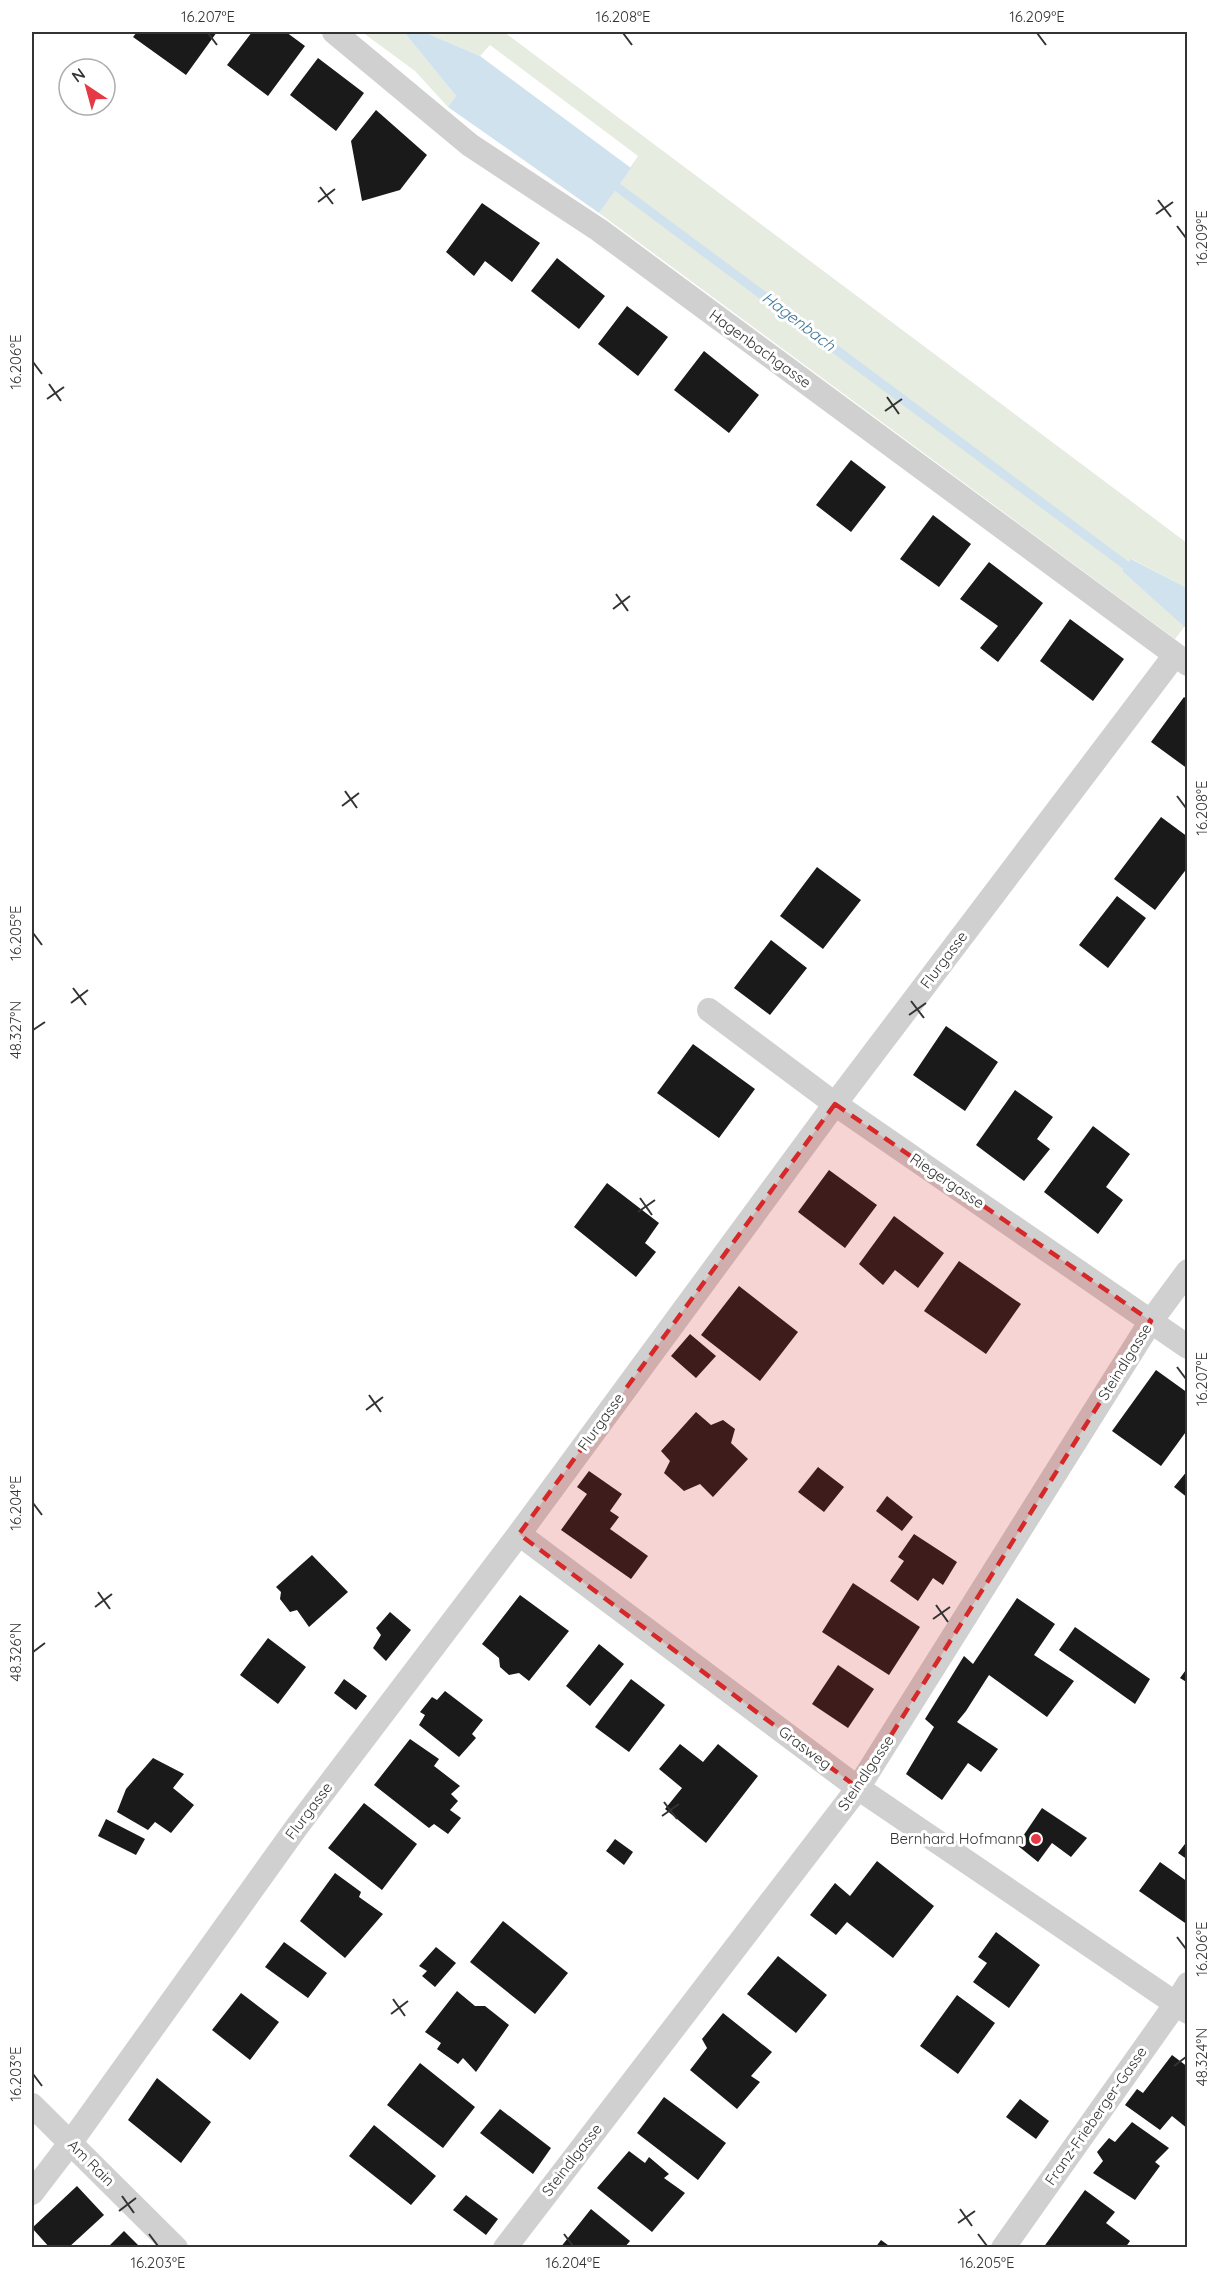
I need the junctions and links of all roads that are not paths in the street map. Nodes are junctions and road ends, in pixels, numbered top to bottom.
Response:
1 (334, 32) edge
2 (1181, 659) edge
3 (709, 1010) dead end
4 (835, 1104) junction
5 (1188, 1271) edge
6 (1151, 1321) junction
7 (1188, 1347) edge
8 (519, 1534) junction
9 (858, 1788) junction
10 (1184, 2000) edge
11 (32, 2105) edge
12 (71, 2142) junction
13 (32, 2193) edge
14 (176, 2247) edge
15 (505, 2247) edge
16 (1003, 2247) edge

1 - 2 street, Hagenbachgasse
2 - 4 street, Flurgasse
3 - 4 street, Riegergasse
4 - 6 street, Riegergasse
4 - 8 street, Flurgasse
5 - 6 street, Steindlgasse
6 - 7 street, Riegergasse
6 - 9 street, Steindlgasse
8 - 9 street, Grasweg
8 - 12 street, Flurgasse
9 - 10 street, Grasweg
9 - 15 street, Steindlgasse
10 - 16 street, Franz-Frieberger-Gasse
11 - 12 street, Am Rain
12 - 13 street, Flurgasse
12 - 14 street, Am Rain

